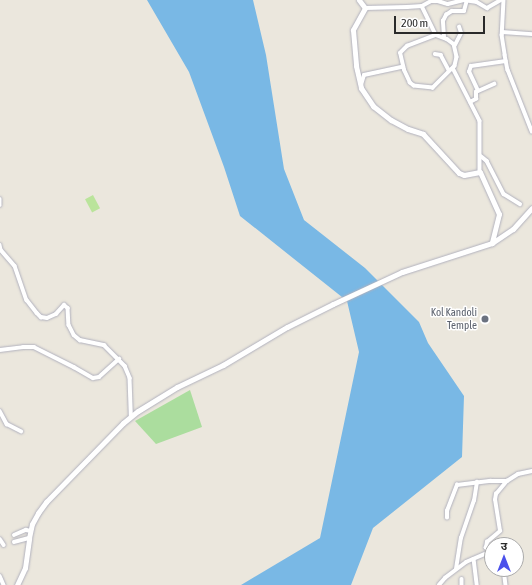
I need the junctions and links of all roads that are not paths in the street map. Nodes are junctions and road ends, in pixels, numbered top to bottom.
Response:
1 (359, 0) edge
2 (467, 0) edge
3 (500, 0) edge
4 (504, 0) edge
5 (428, 1) edge
6 (420, 4) junction
7 (364, 8) junction
8 (459, 27) dead end
9 (502, 32) junction
10 (532, 34) edge
11 (436, 35) junction
12 (444, 37) junction
13 (455, 45) junction
14 (435, 54) dead end
15 (506, 61) junction
16 (403, 67) junction
17 (451, 69) junction
18 (494, 84) dead end
19 (360, 86) junction
20 (478, 90) junction
21 (470, 102) junction
22 (530, 119) edge
23 (532, 131) edge
24 (481, 156) junction
25 (480, 172) junction
26 (0, 199) edge
27 (520, 204) dead end
28 (0, 206) edge
29 (532, 208) edge
30 (492, 243) junction
31 (0, 245) edge
32 (0, 350) edge
33 (119, 359) junction
34 (1, 413) edge
35 (131, 416) junction
36 (21, 431) dead end
37 (532, 471) edge
38 (507, 481) junction
39 (477, 482) junction
40 (447, 518) dead end
41 (31, 531) junction
42 (14, 534) dead end
43 (493, 537) edge
44 (29, 538) junction
45 (0, 539) edge
46 (14, 542) dead end
47 (4, 545) dead end
48 (484, 555) edge
49 (474, 559) junction
50 (456, 569) junction
51 (0, 576) edge
52 (462, 579) dead end
53 (4, 585) edge
54 (17, 585) edge
55 (439, 585) edge
56 (462, 585) edge
57 (478, 585) edge

1 - 7 main road
2 - 3 street
2 - 5 street
2 - 12 street
4 - 9 street
5 - 6 street
6 - 7 street
6 - 11 street
7 - 19 main road
8 - 13 street
9 - 10 street
9 - 15 street
11 - 12 street
11 - 16 street
12 - 13 street
13 - 17 street
14 - 17 street
15 - 20 street
15 - 22 street
16 - 17 street
16 - 19 street
17 - 21 street
18 - 20 street
19 - 25 main road
20 - 21 street
21 - 24 street
22 - 23 street
24 - 25 street
24 - 27 street
25 - 30 main road
26 - 28 street
29 - 30 main road
30 - 35 main road
31 - 33 street
32 - 33 street
33 - 35 street
34 - 36 street
35 - 41 main road
37 - 38 street
38 - 39 street
38 - 43 street
39 - 40 street
39 - 50 street
41 - 42 street
41 - 44 main road
44 - 46 street
44 - 54 main road
45 - 47 street
48 - 49 street
49 - 50 street
49 - 57 street
50 - 55 street
51 - 53 street
52 - 56 street

